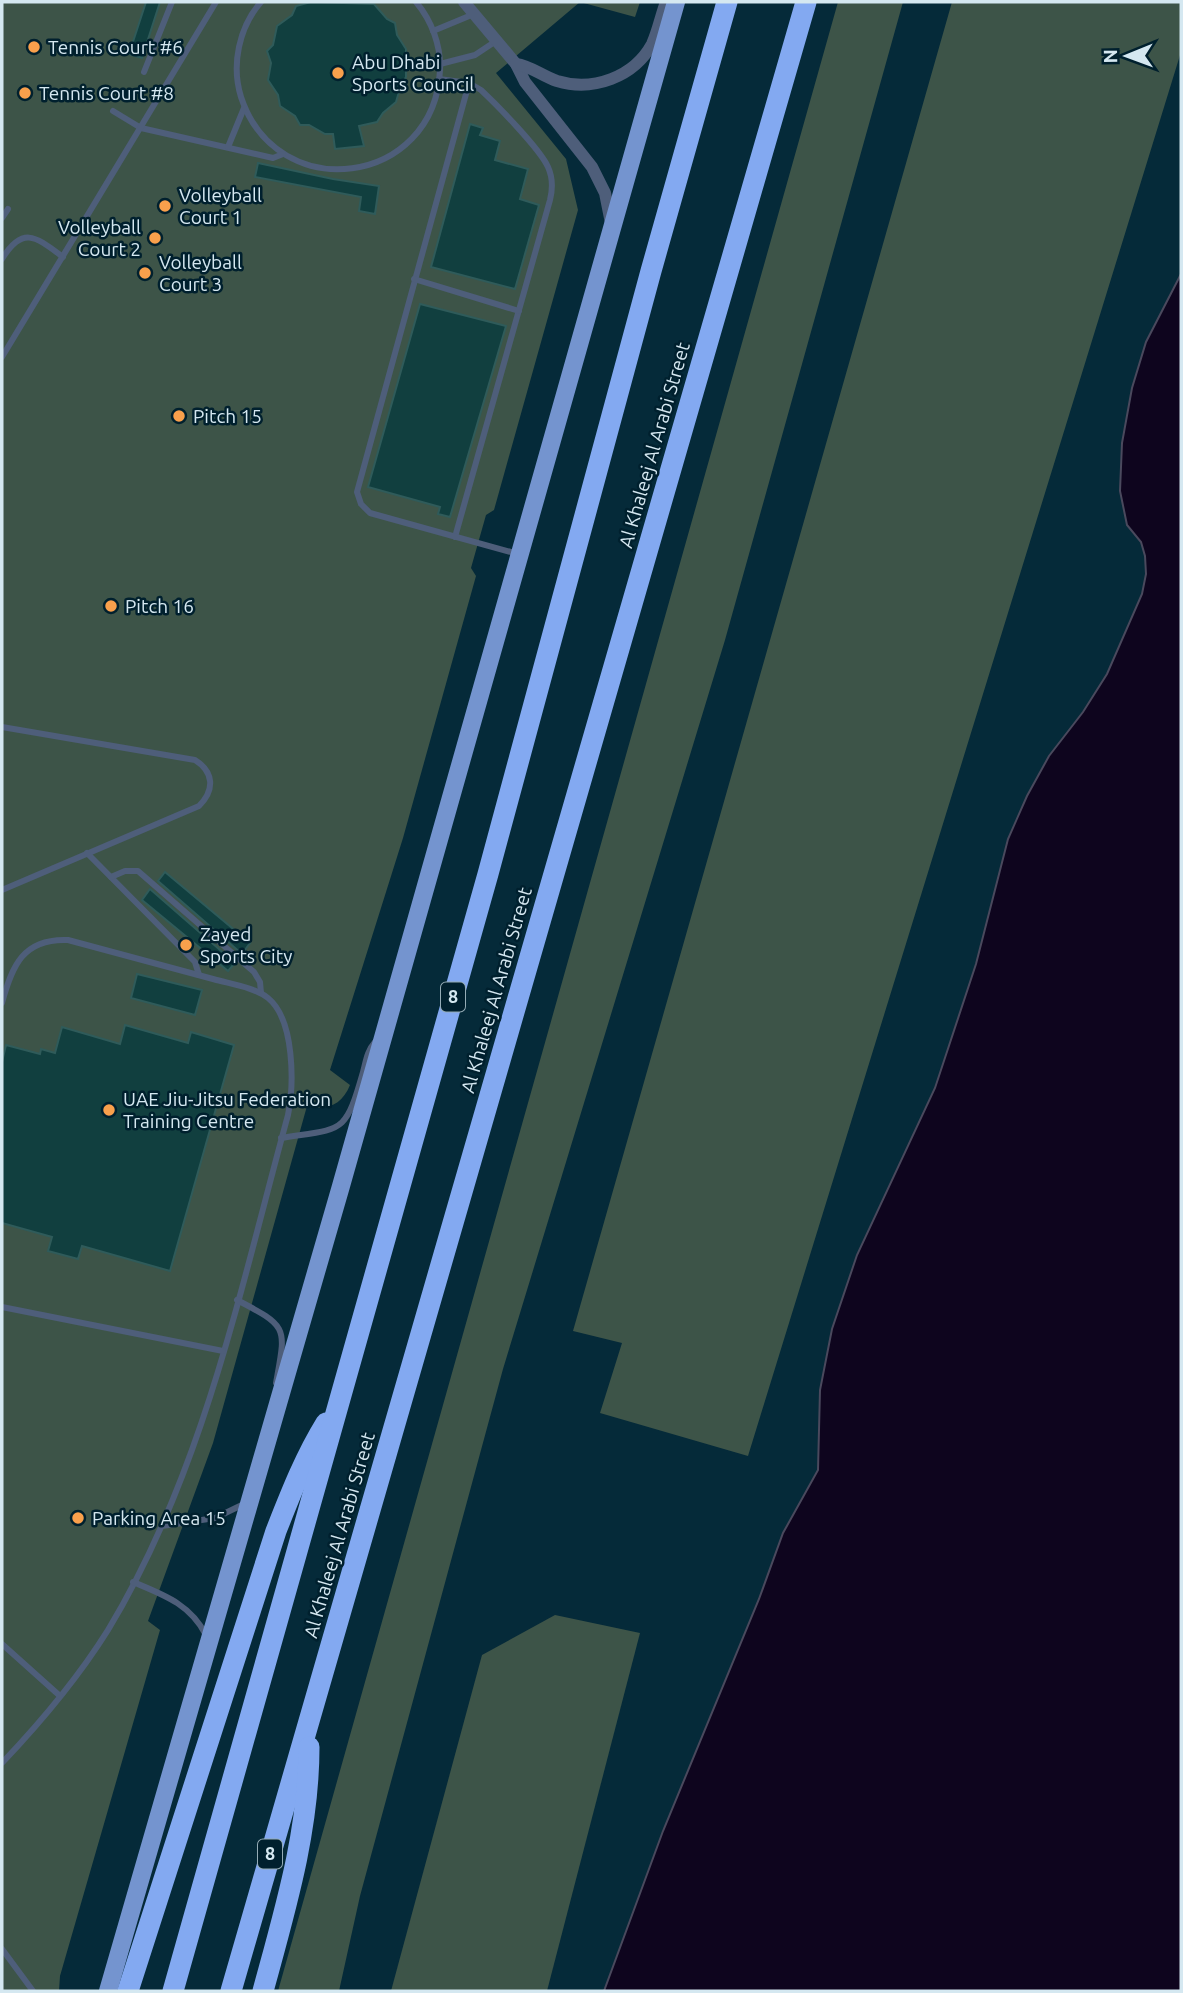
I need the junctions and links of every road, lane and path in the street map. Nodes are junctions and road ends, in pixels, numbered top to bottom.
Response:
1 (172, 2) edge
2 (216, 2) edge
3 (261, 2) edge
4 (416, 2) edge
5 (464, 2) edge
6 (666, 2) edge
7 (676, 2) edge
8 (727, 2) edge
9 (806, 2) edge
10 (474, 14) junction
11 (433, 31) junction
12 (496, 41) junction
13 (440, 64) junction
14 (516, 64) junction
15 (144, 72) dead end
16 (439, 79) junction
17 (469, 83) junction
18 (244, 107) junction
19 (113, 111) dead end
20 (141, 128) junction
21 (228, 147) junction
22 (284, 154) junction
23 (8, 209) dead end
24 (2, 218) edge
25 (611, 234) junction
26 (63, 257) junction
27 (2, 259) edge
28 (414, 279) junction
29 (519, 311) junction
30 (2, 357) edge
31 (455, 537) junction
32 (520, 555) junction
33 (2, 727) edge
34 (87, 853) junction
35 (111, 877) junction
36 (2, 890) edge
37 (2, 970) edge
38 (199, 975) junction
39 (9, 977) junction
40 (261, 993) junction
41 (2, 1003) edge
42 (383, 1038) junction
43 (281, 1139) junction
44 (237, 1300) junction
45 (2, 1307) edge
46 (223, 1351) junction
47 (340, 1401) junction
48 (274, 1421) junction
49 (251, 1499) junction
50 (162, 1526) junction
51 (133, 1583) junction
52 (2, 1644) edge
53 (209, 1646) junction
54 (60, 1696) junction
55 (309, 1717) junction
56 (2, 1762) edge
57 (2, 1949) edge
58 (33, 1991) edge
59 (108, 1991) edge
60 (128, 1991) edge
61 (173, 1991) edge
62 (231, 1991) edge
63 (263, 1991) edge

1 - 15 lane
2 - 20 lane
3 - 18 lane
4 - 11 lane
5 - 10 street
6 - 14 street
7 - 25 main road
8 - 47 highway, Al Khaleej Al Arabi Street / 8
9 - 55 highway, Al Khaleej Al Arabi Street / 8
10 - 11 lane
10 - 12 street
11 - 13 lane
12 - 13 lane
12 - 14 street
13 - 16 lane
14 - 25 street
16 - 17 lane
16 - 22 lane
17 - 28 lane
17 - 29 lane
18 - 21 lane
18 - 22 lane
19 - 20 lane
20 - 21 lane
20 - 26 lane
21 - 22 lane
23 - 24 lane
25 - 32 main road
26 - 27 lane
26 - 30 lane
28 - 29 lane
28 - 31 lane
29 - 31 lane
31 - 32 lane
32 - 42 main road
33 - 34 lane
34 - 35 lane
34 - 36 lane
35 - 38 lane
35 - 40 lane
37 - 39 lane
38 - 39 lane
38 - 40 lane
39 - 41 lane
40 - 43 lane
42 - 43 lane
42 - 48 main road
43 - 44 lane
44 - 46 lane
44 - 48 lane
45 - 46 lane
46 - 50 lane
47 - 60 highway
47 - 61 highway, Al Khaleej Al Arabi Street / 8
48 - 49 main road
49 - 50 lane
49 - 53 main road
50 - 51 lane
51 - 53 lane
51 - 54 lane
52 - 54 lane
53 - 59 main road
54 - 56 lane
55 - 62 highway, Al Khaleej Al Arabi Street / 8
55 - 63 highway
57 - 58 lane

